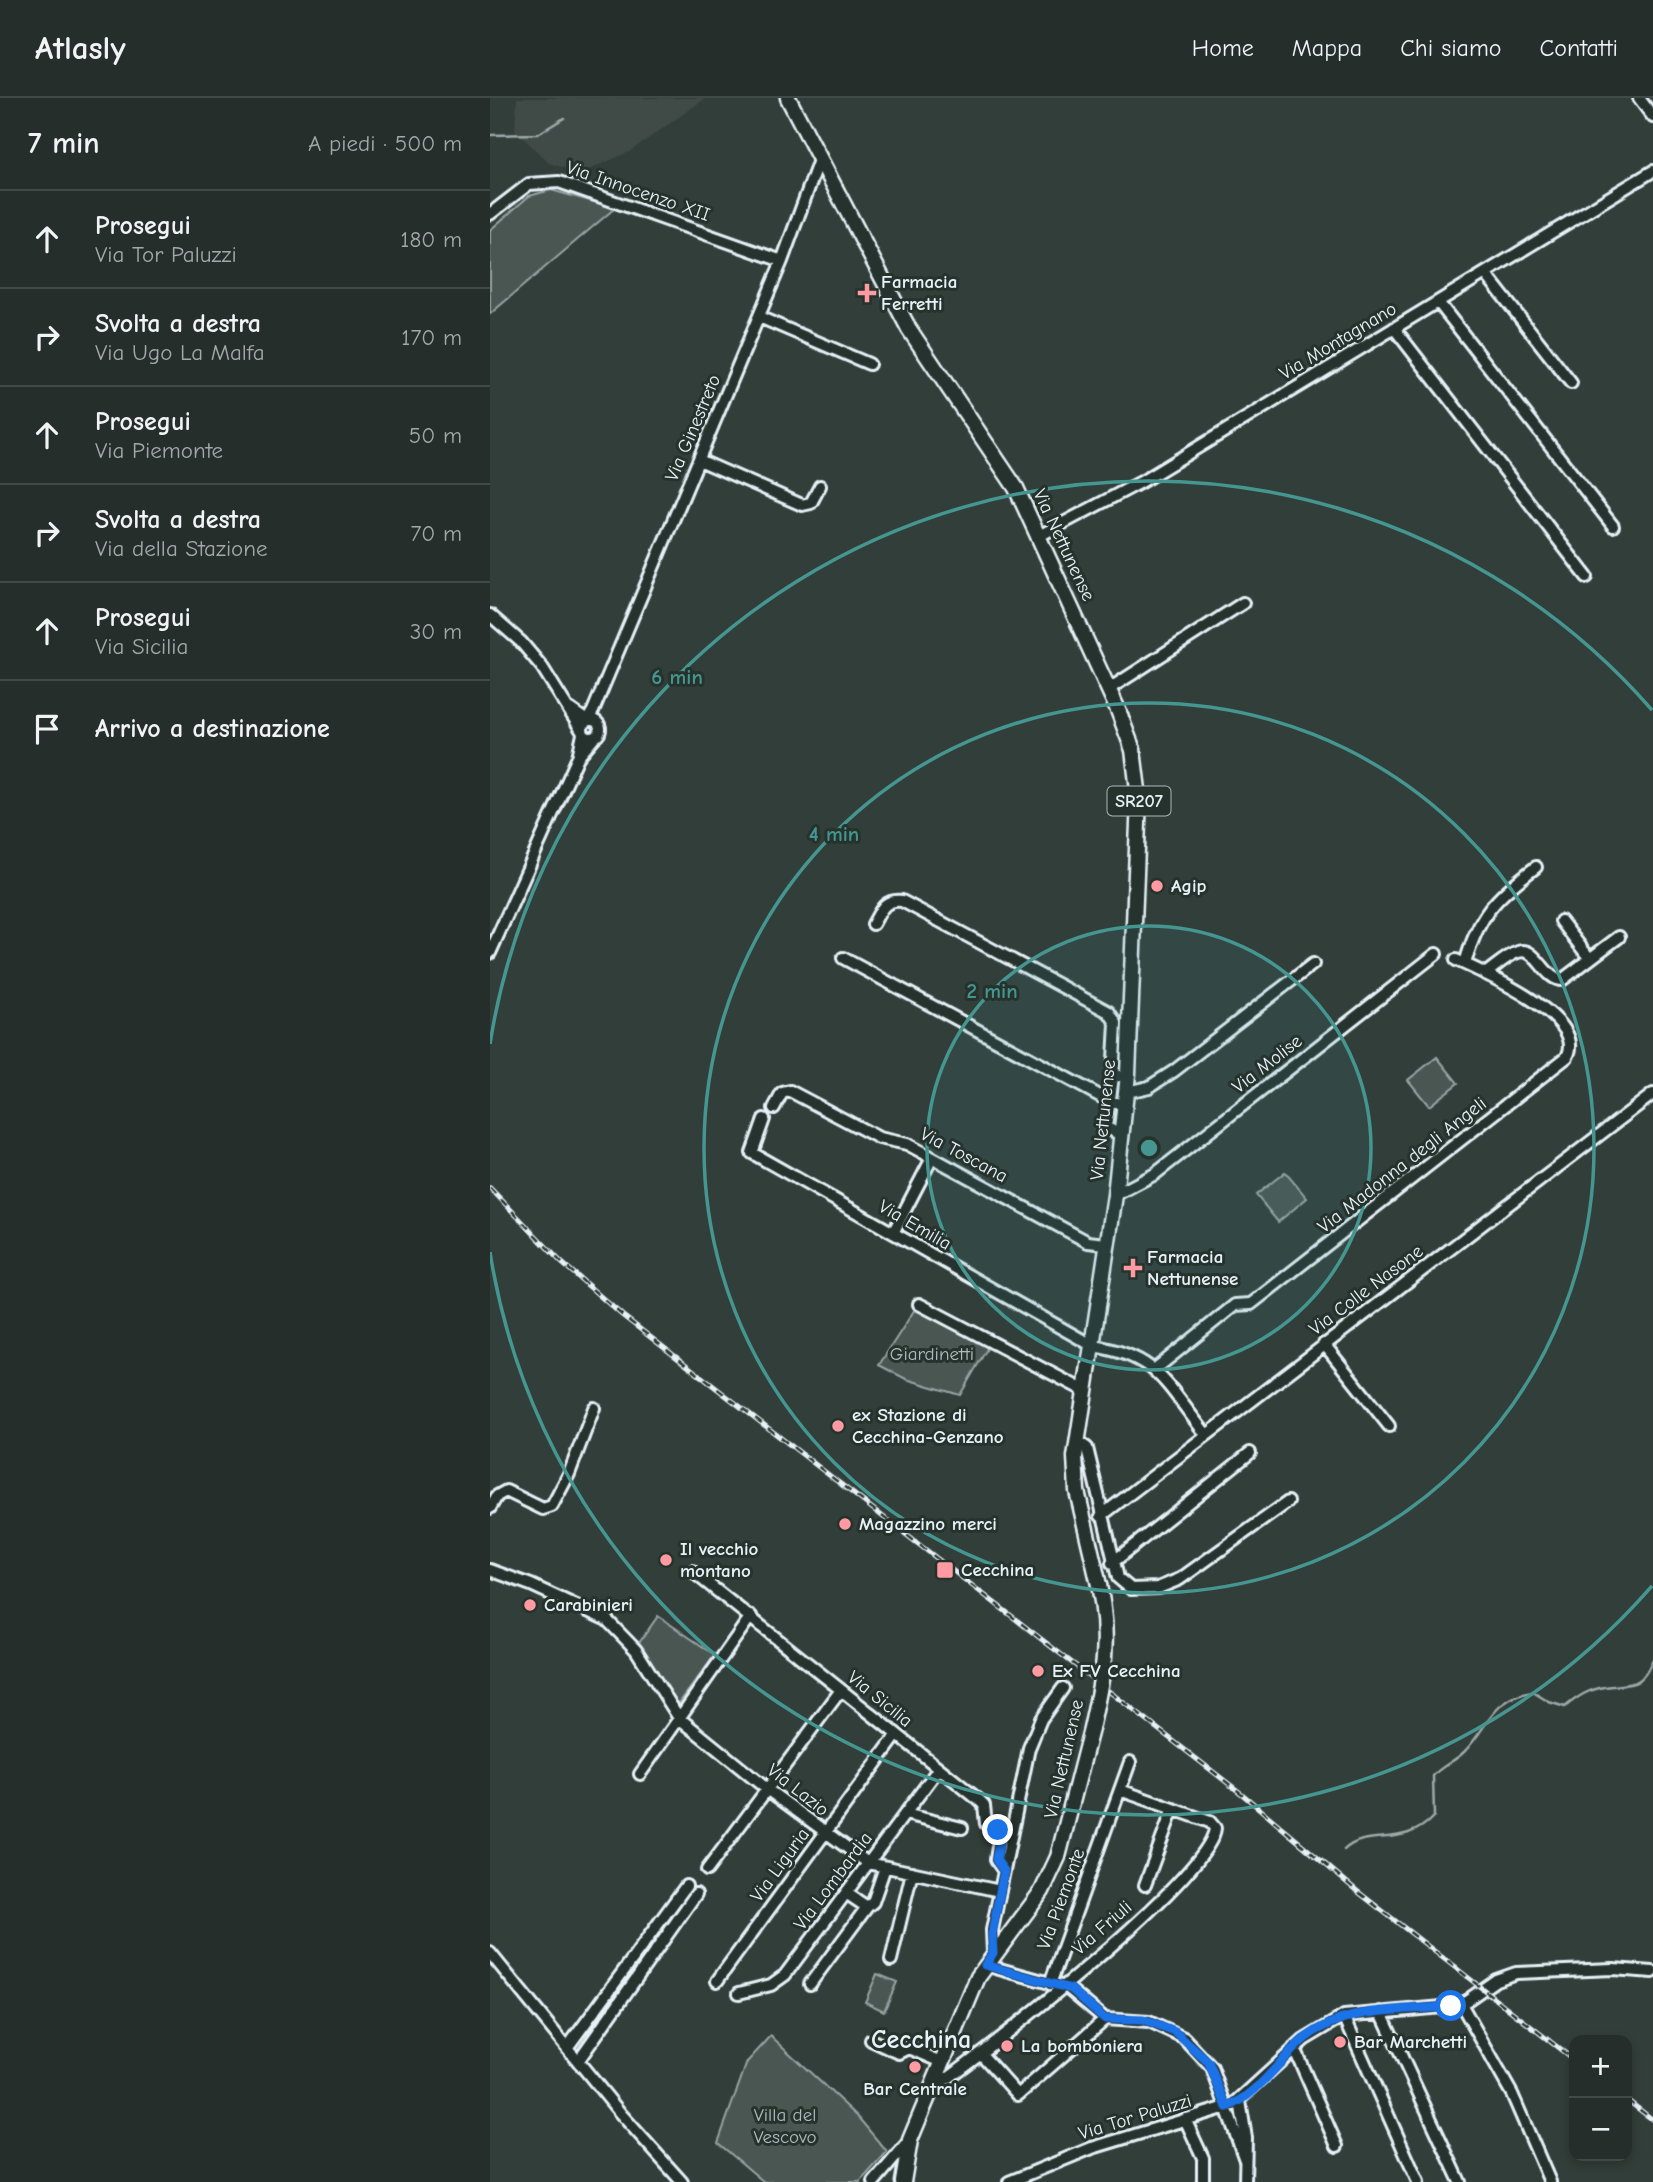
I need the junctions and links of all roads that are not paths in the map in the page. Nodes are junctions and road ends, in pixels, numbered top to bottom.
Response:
1 (788, 98) edge
2 (1639, 98) edge
3 (1653, 117) edge
4 (819, 160) junction
5 (1653, 172) edge
6 (490, 214) edge
7 (782, 261) junction
8 (1485, 273) junction
9 (1438, 302) junction
10 (759, 317) junction
11 (1394, 328) junction
12 (869, 364) dead end
13 (1571, 383) dead end
14 (699, 460) junction
15 (820, 486) dead end
16 (1613, 526) dead end
17 (1039, 536) junction
18 (1587, 577) dead end
19 (1243, 603) dead end
20 (490, 615) edge
21 (1109, 689) junction
22 (589, 730) junction
23 (1536, 867) dead end
24 (1561, 921) dead end
25 (873, 924) dead end
26 (1619, 937) dead end
27 (490, 953) edge
28 (1436, 954) dead end
29 (844, 958) dead end
30 (1590, 959) junction
31 (1313, 964) dead end
32 (1485, 974) junction
33 (1128, 1074) junction
34 (1112, 1077) junction
35 (1653, 1094) edge
36 (1126, 1098) junction
37 (1110, 1101) junction
38 (774, 1108) dead end
39 (764, 1119) dead end
40 (1122, 1136) junction
41 (932, 1158) junction
42 (1115, 1195) junction
43 (893, 1233) junction
44 (1107, 1244) junction
45 (919, 1304) dead end
46 (1324, 1344) junction
47 (1093, 1346) junction
48 (1154, 1370) junction
49 (1085, 1391) junction
50 (594, 1408) dead end
51 (1389, 1426) dead end
52 (1205, 1433) junction
53 (1076, 1440) junction
54 (1250, 1453) dead end
55 (1289, 1502) dead end
56 (490, 1508) edge
57 (1101, 1516) junction
58 (1112, 1563) junction
59 (490, 1570) edge
60 (692, 1571) dead end
61 (751, 1616) junction
62 (1063, 1688) dead end
63 (841, 1690) junction
64 (679, 1718) junction
65 (896, 1736) junction
66 (1130, 1762) dead end
67 (939, 1768) junction
68 (640, 1774) dead end
69 (768, 1790) junction
70 (1120, 1790) junction
71 (1173, 1809) junction
72 (905, 1814) junction
73 (962, 1828) dead end
74 (825, 1833) junction
75 (868, 1863) junction
76 (885, 1867) junction
77 (707, 1870) dead end
78 (1004, 1871) junction
79 (912, 1872) junction
80 (1145, 1885) dead end
81 (686, 1886) dead end
82 (1000, 1891) junction
83 (846, 1893) junction
84 (696, 1894) dead end
85 (867, 1907) junction
86 (490, 1953) edge
87 (989, 1959) junction
88 (891, 1960) dead end
89 (1054, 1970) junction
90 (1653, 1972) edge
91 (1072, 1977) junction
92 (717, 1981) dead end
93 (810, 1984) dead end
94 (1050, 1984) junction
95 (1063, 1986) junction
96 (739, 1993) dead end
97 (1461, 2004) junction
98 (1381, 2012) junction
99 (1344, 2016) junction
100 (1105, 2019) junction
101 (551, 2028) junction
102 (578, 2032) junction
103 (871, 2040) dead end
104 (567, 2048) junction
105 (1294, 2048) junction
106 (982, 2054) junction
107 (578, 2062) junction
108 (942, 2063) junction
109 (930, 2091) junction
110 (1240, 2101) junction
111 (1227, 2107) junction
112 (1185, 2119) junction
113 (910, 2140) junction
114 (1337, 2146) dead end
115 (1245, 2160) junction
116 (905, 2179) edge
117 (875, 2181) edge
118 (682, 2182) edge
119 (889, 2182) edge
120 (1009, 2182) edge
121 (1203, 2182) edge
122 (1245, 2182) edge
123 (1418, 2182) edge
124 (1460, 2182) edge
125 (1550, 2182) edge

1 - 4 main road, Via Nettunense / SR207
2 - 3 street
4 - 7 street, Via Ginestreto
4 - 17 main road, Via Nettunense / SR207
5 - 8 street, Via Montagnano
6 - 7 street, Via Innocenzo XII
7 - 10 street, Via Ginestreto
8 - 9 street, Via Montagnano
8 - 13 street
9 - 11 street, Via Montagnano
9 - 16 street
10 - 12 street
10 - 14 street, Via Ginestreto
11 - 17 street, Via Montagnano
11 - 18 street
14 - 15 street
14 - 22 street, Via Ginestreto
17 - 21 main road, Via Nettunense / SR207
19 - 21 street
20 - 22 street
21 - 33 main road, Via Nettunense / SR207
22 - 27 street, Via Ginestreto
23 - 32 street, Via Madonna degli Angeli
24 - 30 street
25 - 34 street
26 - 30 street
28 - 42 street, Via Molise
29 - 37 street
30 - 32 street
31 - 36 street
32 - 48 street, Via Madonna degli Angeli
33 - 34 street
33 - 36 main road, Via Nettunense / SR207
34 - 37 street
35 - 46 street, Via Colle Nasone
36 - 37 street
36 - 40 main road, Via Nettunense / SR207
37 - 40 street
38 - 41 street, Via Toscana
39 - 43 street, Via Emilia
40 - 42 main road, Via Nettunense / SR207
41 - 43 street
41 - 44 street, Via Toscana
42 - 44 main road, Via Nettunense / SR207
43 - 47 street, Via Emilia
44 - 47 main road, Via Nettunense / SR207
45 - 49 street
46 - 51 street
46 - 52 street, Via Colle Nasone
47 - 48 street
47 - 49 main road, Via Nettunense / SR207
48 - 52 street
49 - 53 main road, Via Nettunense / SR207
50 - 56 street
52 - 57 street, Via Colle Nasone
53 - 57 street
53 - 87 main road, Via Nettunense / SR207, bridge
54 - 58 street
55 - 58 street
57 - 58 street
59 - 64 street, Via Lazio
60 - 61 street, Via Sicilia
61 - 63 street, Via Sicilia
61 - 64 street
62 - 78 street
63 - 65 street, Via Sicilia
63 - 69 street
64 - 68 street
64 - 69 street, Via Lazio
65 - 67 street, Via Sicilia
65 - 74 street, Via Liguria
66 - 70 street, Via Piemonte
67 - 72 street, Via Lombardia
67 - 78 street, Via Sicilia
69 - 74 street, Via Lazio
69 - 77 street
70 - 71 street
70 - 89 street, Via Piemonte
71 - 80 street
71 - 91 street, Via Friuli
72 - 73 street
72 - 75 street, Via Lombardia
74 - 75 street, Via Lazio
74 - 92 street, Via Liguria
75 - 76 street, Via Lazio
75 - 83 street, Via Lombardia
76 - 79 street, Via Lazio
76 - 85 street
78 - 82 street
79 - 82 street, Via Lazio
79 - 88 street
81 - 102 street
82 - 87 street
83 - 85 street
83 - 96 street, Via Lombardia
84 - 107 street
85 - 93 street
86 - 101 street
87 - 94 street
87 - 108 main road, Via Nettunense / SR207
89 - 91 street
89 - 94 street, Via Piemonte
90 - 97 street, Via Tor Paluzzi
91 - 95 street, Via Friuli
94 - 95 street
95 - 100 street
95 - 106 street, Via Friuli
97 - 98 street, Via Tor Paluzzi
97 - 125 street
98 - 99 street, Via Tor Paluzzi
98 - 124 street
99 - 105 street, Via Tor Paluzzi
99 - 123 street
100 - 106 street
100 - 111 street
101 - 102 street
101 - 104 street
102 - 104 street
103 - 108 street
104 - 107 street
105 - 110 street, Via Tor Paluzzi
105 - 114 street
106 - 109 street, Via Friuli
107 - 118 street
108 - 109 main road, Via Nettunense / SR207
109 - 113 main road, Via Nettunense / SR207
110 - 111 street, Via Tor Paluzzi
110 - 115 street
111 - 112 street, Via Tor Paluzzi
111 - 115 street
112 - 120 street, Via Tor Paluzzi
112 - 121 street
113 - 116 main road, Via Nettunense / SR207
113 - 117 street
115 - 122 street
117 - 119 street

